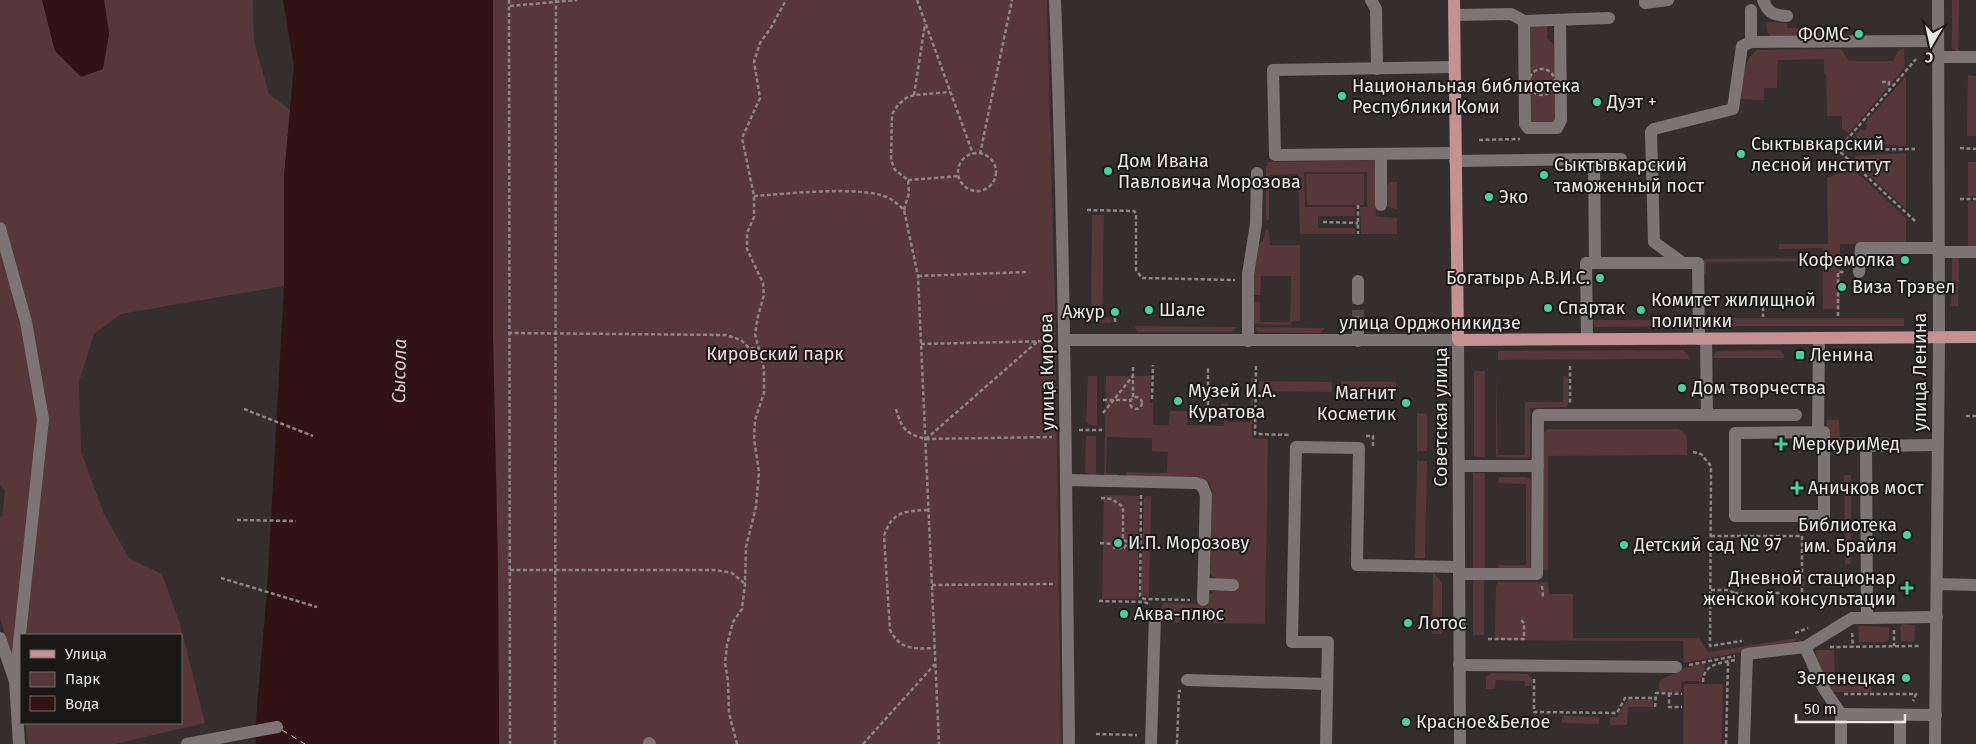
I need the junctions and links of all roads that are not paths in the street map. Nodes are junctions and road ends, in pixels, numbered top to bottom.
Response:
1 (1055, 0) edge
2 (1371, 0) edge
3 (1454, 0) edge
4 (1645, 0) edge
5 (1668, 0) edge
6 (1764, 0) edge
7 (1938, 0) edge
8 (1751, 10) dead end
9 (1454, 15) junction
10 (1787, 16) dead end
11 (1609, 18) dead end
12 (1560, 20) junction
13 (1524, 21) junction
14 (1938, 41) junction
15 (1751, 42) junction
16 (1938, 57) junction
17 (1976, 57) edge
18 (1454, 67) junction
19 (1376, 69) junction
20 (1381, 154) junction
21 (1455, 157) junction
22 (1594, 159) junction
23 (1621, 159) dead end
24 (1256, 173) dead end
25 (1381, 205) dead end
26 (0, 228) edge
27 (1938, 250) junction
28 (1976, 252) edge
29 (1596, 263) junction
30 (1682, 263) junction
31 (1859, 272) road end
32 (1358, 281) dead end
33 (1358, 299) tunnel mouth
34 (1358, 322) tunnel mouth
35 (1976, 337) edge
36 (1819, 338) junction
37 (1938, 338) junction
38 (1587, 339) junction
39 (1703, 339) junction
40 (1458, 340) junction
41 (1060, 341) junction
42 (1248, 341) junction
43 (1358, 341) junction
44 (1796, 414) dead end
45 (1707, 415) junction
46 (1818, 432) junction
47 (1938, 445) junction
48 (1459, 466) junction
49 (1538, 466) junction
50 (1066, 480) junction
51 (1459, 571) junction
52 (1204, 584) junction
53 (1937, 584) junction
54 (1233, 585) dead end
55 (1976, 585) edge
56 (1198, 600) road end
57 (1155, 615) road end
58 (1866, 618) junction
59 (1937, 618) junction
60 (20, 634) edge
61 (20, 635) edge
62 (0, 638) edge
63 (1805, 647) junction
64 (1459, 665) junction
65 (1676, 667) road end
66 (15, 682) junction
67 (1328, 684) junction
68 (1187, 686) road end
69 (1841, 714) junction
70 (1900, 715) junction
71 (1936, 715) junction
72 (277, 727) dead end
73 (1151, 740) edge
74 (19, 744) edge
75 (187, 744) edge
76 (1069, 744) edge
77 (1326, 744) edge
78 (1460, 744) edge
79 (1744, 744) edge
80 (1841, 744) edge
81 (1900, 744) edge
82 (1935, 744) edge

1 - 41 street, улица Кирова
2 - 19 street
3 - 9 main road, Советская улица
4 - 5 street
6 - 10 street
7 - 14 street, улица Ленина
8 - 15 street
9 - 13 street
9 - 18 main road, Советская улица
11 - 12 street
12 - 13 street
12 - 13 street
14 - 15 street
14 - 16 street, улица Ленина
15 - 30 street
16 - 17 street
16 - 27 street, улица Ленина
18 - 19 street
18 - 21 main road, Советская улица
19 - 20 street
20 - 21 street
20 - 25 street
21 - 22 street
21 - 40 main road, Советская улица
22 - 23 street
22 - 29 street
24 - 42 street
26 - 60 street
27 - 28 street
27 - 31 street
27 - 37 street, улица Ленина
29 - 30 street
29 - 38 street
30 - 39 street
32 - 33 street
34 - 43 street
35 - 37 main road, улица Орджоникидзе
36 - 37 main road, улица Орджоникидзе
36 - 39 main road, улица Орджоникидзе
36 - 46 street
37 - 47 street, улица Ленина
38 - 39 main road, улица Орджоникидзе
38 - 40 main road, улица Орджоникидзе
39 - 45 street
40 - 43 street, улица Орджоникидзе
40 - 48 street, Советская улица
41 - 42 street, улица Орджоникидзе
41 - 50 street, улица Кирова
42 - 43 street, улица Орджоникидзе
44 - 45 street
45 - 49 street
46 - 46 street
47 - 53 street, улица Ленина
47 - 58 street
48 - 49 street
48 - 51 street, Советская улица
49 - 51 street
50 - 52 street
50 - 76 street, улица Кирова
51 - 64 street, Советская улица
51 - 67 street
52 - 54 street
52 - 56 street
53 - 55 street
53 - 59 street, улица Ленина
57 - 73 street
58 - 59 street
58 - 63 street
59 - 71 street, улица Ленина
61 - 66 street
62 - 66 street
63 - 69 street
63 - 79 street
64 - 65 street
64 - 78 street, Советская улица
66 - 74 street
67 - 68 street
67 - 77 street
69 - 70 street
69 - 80 street
70 - 71 street
70 - 81 street
71 - 82 street, улица Ленина
72 - 75 street

